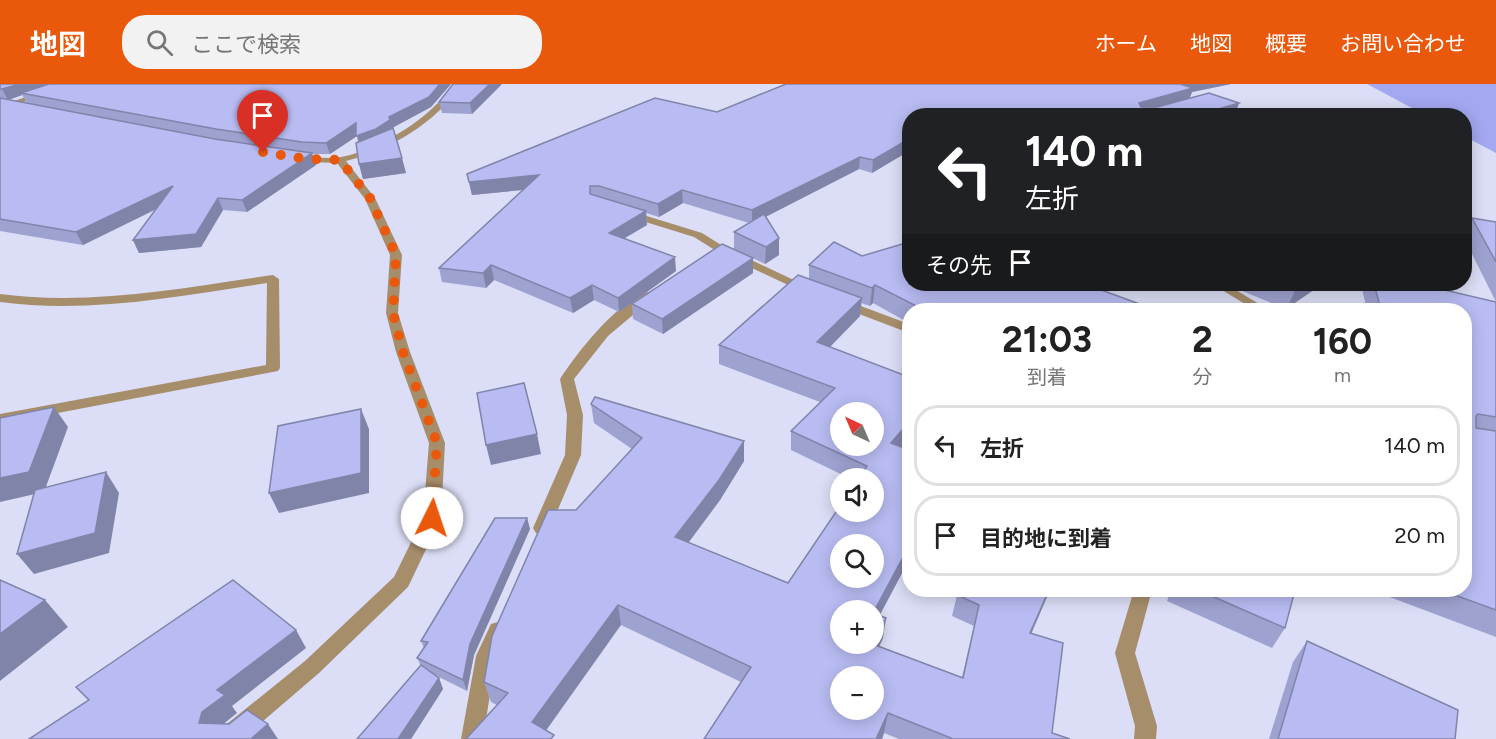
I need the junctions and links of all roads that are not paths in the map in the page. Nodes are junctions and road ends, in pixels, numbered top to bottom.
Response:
1 (73, 84) edge
2 (458, 84) edge
3 (4, 103) edge
4 (32, 108) edge
5 (285, 155) edge
6 (340, 160) junction
7 (618, 210) edge
8 (722, 250) junction
9 (702, 262) edge
10 (663, 287) edge
11 (1230, 291) edge
12 (0, 297) edge
13 (1251, 303) edge
14 (902, 326) edge
15 (0, 419) edge
16 (535, 544) edge
17 (1141, 597) edge
18 (504, 616) edge
19 (225, 739) edge
20 (472, 739) edge
21 (1145, 739) edge

1 - 3 street
2 - 6 street
3 - 4 street
5 - 6 street
6 - 19 street
7 - 8 street
8 - 9 street
8 - 14 street
10 - 16 street
11 - 13 street
12 - 15 street
17 - 21 street
18 - 20 street

